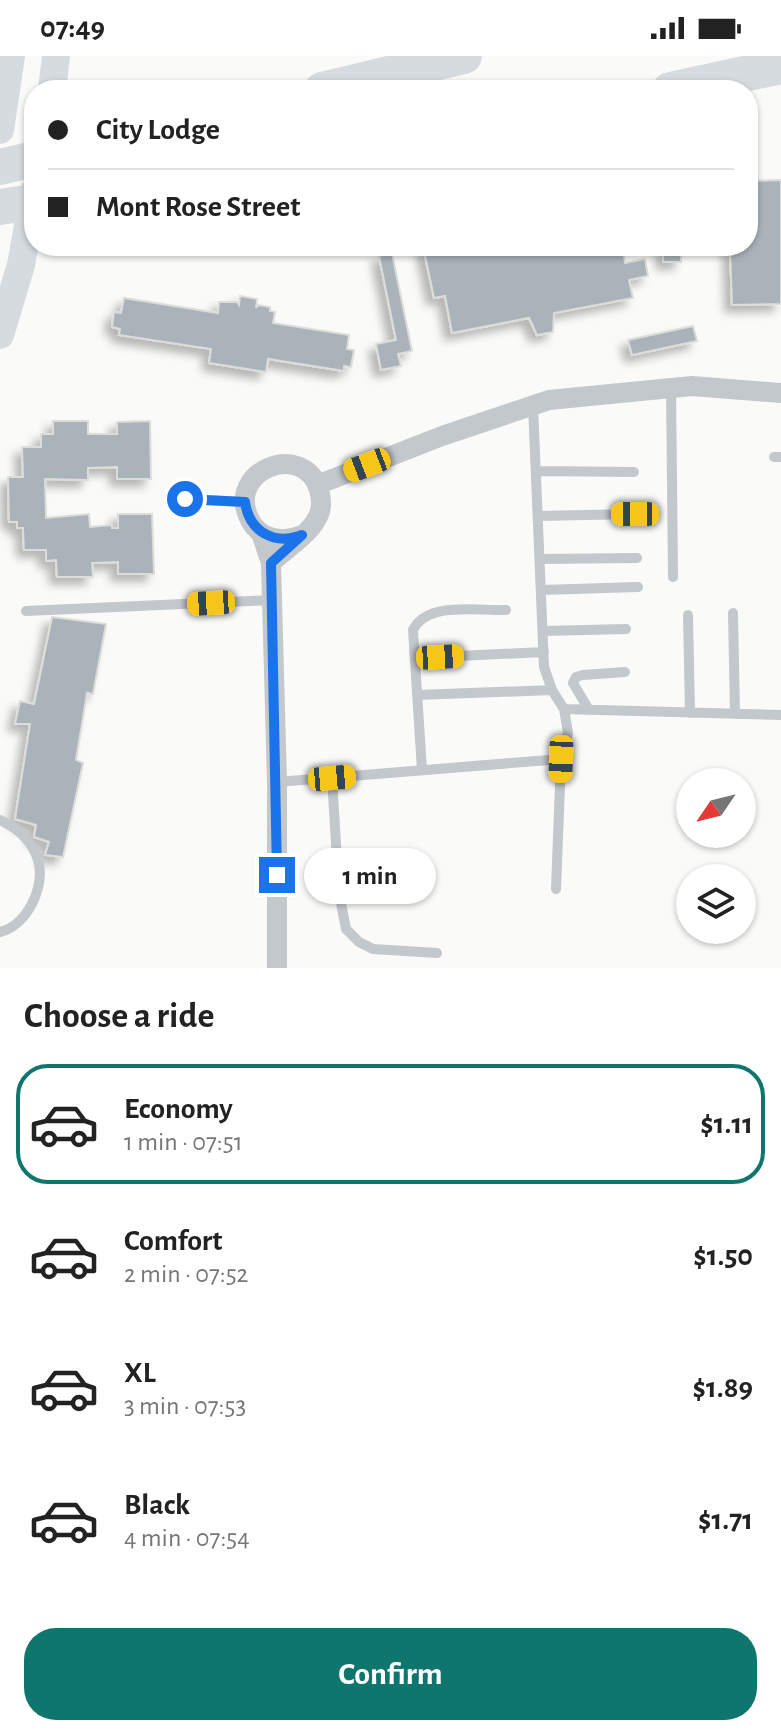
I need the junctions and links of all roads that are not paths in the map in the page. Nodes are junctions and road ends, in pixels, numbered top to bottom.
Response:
1 (11, 56) edge
2 (56, 56) edge
3 (464, 56) edge
4 (781, 66) edge
5 (53, 80) edge
6 (364, 80) edge
7 (716, 80) edge
8 (781, 82) edge
9 (758, 86) edge
10 (2, 121) edge
11 (24, 161) edge
12 (0, 167) edge
13 (24, 203) edge
14 (0, 207) edge
15 (24, 248) edge
16 (0, 335) edge
17 (671, 387) junction
18 (781, 393) edge
19 (533, 404) junction
20 (536, 471) junction
21 (634, 472) dead end
22 (317, 485) junction
23 (185, 499) dead end
24 (245, 502) junction
25 (635, 514) dead end
26 (538, 516) junction
27 (261, 533) junction
28 (302, 535) junction
29 (637, 558) dead end
30 (540, 559) junction
31 (271, 563) junction
32 (673, 577) dead end
33 (638, 587) dead end
34 (541, 590) junction
35 (272, 600) junction
36 (506, 610) dead end
37 (26, 611) dead end
38 (733, 613) dead end
39 (688, 615) dead end
40 (626, 629) dead end
41 (543, 631) junction
42 (544, 652) junction
43 (415, 658) junction
44 (625, 672) dead end
45 (552, 690) junction
46 (417, 695) junction
47 (564, 709) junction
48 (589, 710) junction
49 (690, 713) junction
50 (735, 714) junction
51 (781, 715) edge
52 (561, 759) junction
53 (422, 770) junction
54 (332, 778) junction
55 (277, 782) junction
56 (0, 820) edge
57 (556, 889) dead end
58 (0, 932) edge
59 (437, 953) dead end
60 (277, 968) edge

1 - 10 main road
2 - 5 main road
3 - 6 highway
4 - 7 highway
8 - 9 highway
11 - 12 highway
13 - 14 highway
15 - 16 main road
17 - 18 street
17 - 19 street
17 - 32 lane
19 - 20 lane
19 - 22 street
20 - 21 lane
20 - 26 lane
22 - 24 street
22 - 28 street
23 - 24 lane
24 - 27 street
25 - 26 lane
26 - 30 lane
27 - 28 street
27 - 31 street
28 - 31 street
29 - 30 lane
30 - 34 lane
31 - 35 street
33 - 34 lane
34 - 41 lane
35 - 37 lane
35 - 55 street
36 - 43 lane
38 - 50 lane
39 - 49 lane
40 - 41 lane
41 - 42 lane
42 - 43 lane
42 - 45 lane
43 - 46 lane
44 - 48 lane
45 - 46 lane
45 - 47 lane
46 - 53 lane
47 - 48 lane
47 - 52 lane
48 - 49 lane
49 - 50 lane
50 - 51 lane
52 - 53 lane
52 - 57 lane
53 - 54 lane
54 - 55 lane
54 - 59 lane
55 - 60 street
56 - 58 lane

